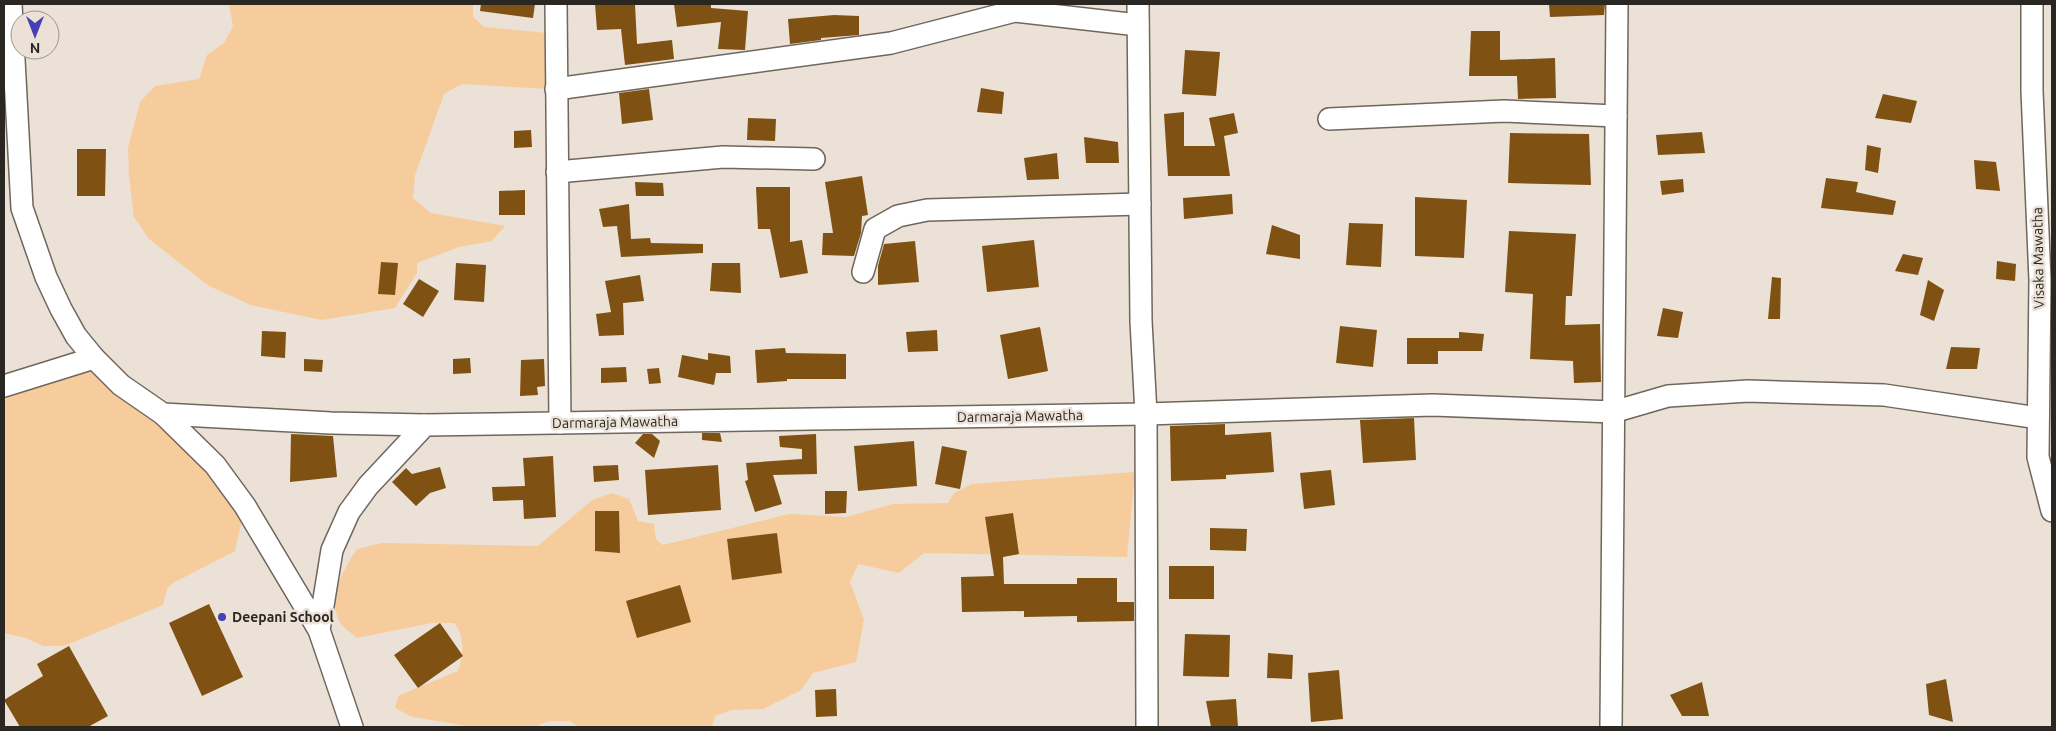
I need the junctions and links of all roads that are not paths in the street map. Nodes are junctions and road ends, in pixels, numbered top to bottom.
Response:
1 (11, 4) edge
2 (556, 4) edge
3 (1138, 4) edge
4 (1617, 4) edge
5 (2032, 4) edge
6 (1138, 25) junction
7 (556, 89) junction
8 (1616, 116) junction
9 (1328, 119) dead end
10 (814, 159) dead end
11 (557, 172) junction
12 (1140, 204) junction
13 (2045, 219) edge
14 (863, 272) dead end
15 (94, 358) junction
16 (4, 386) edge
17 (1613, 412) junction
18 (163, 414) junction
19 (1146, 414) junction
20 (2038, 418) junction
21 (560, 423) junction
22 (425, 425) junction
23 (2052, 511) edge
24 (319, 630) junction
25 (352, 727) edge
26 (1147, 727) edge
27 (1611, 727) edge

1 - 15 street
2 - 7 street
3 - 6 street
4 - 8 street
5 - 13 street, Visaka Mawatha
6 - 7 street
6 - 12 street
7 - 11 street
8 - 9 street
8 - 17 street
10 - 11 street
11 - 21 street
12 - 14 street
12 - 19 street
13 - 20 street, Visaka Mawatha
15 - 16 street
15 - 18 street
17 - 19 street, Darmaraja Mawatha
17 - 20 street, Darmaraja Mawatha
17 - 27 street
18 - 22 street, Darmaraja Mawatha
18 - 24 street
19 - 21 street, Darmaraja Mawatha
19 - 26 street
20 - 23 street, Visaka Mawatha
21 - 22 street, Darmaraja Mawatha
22 - 24 street
24 - 25 street

